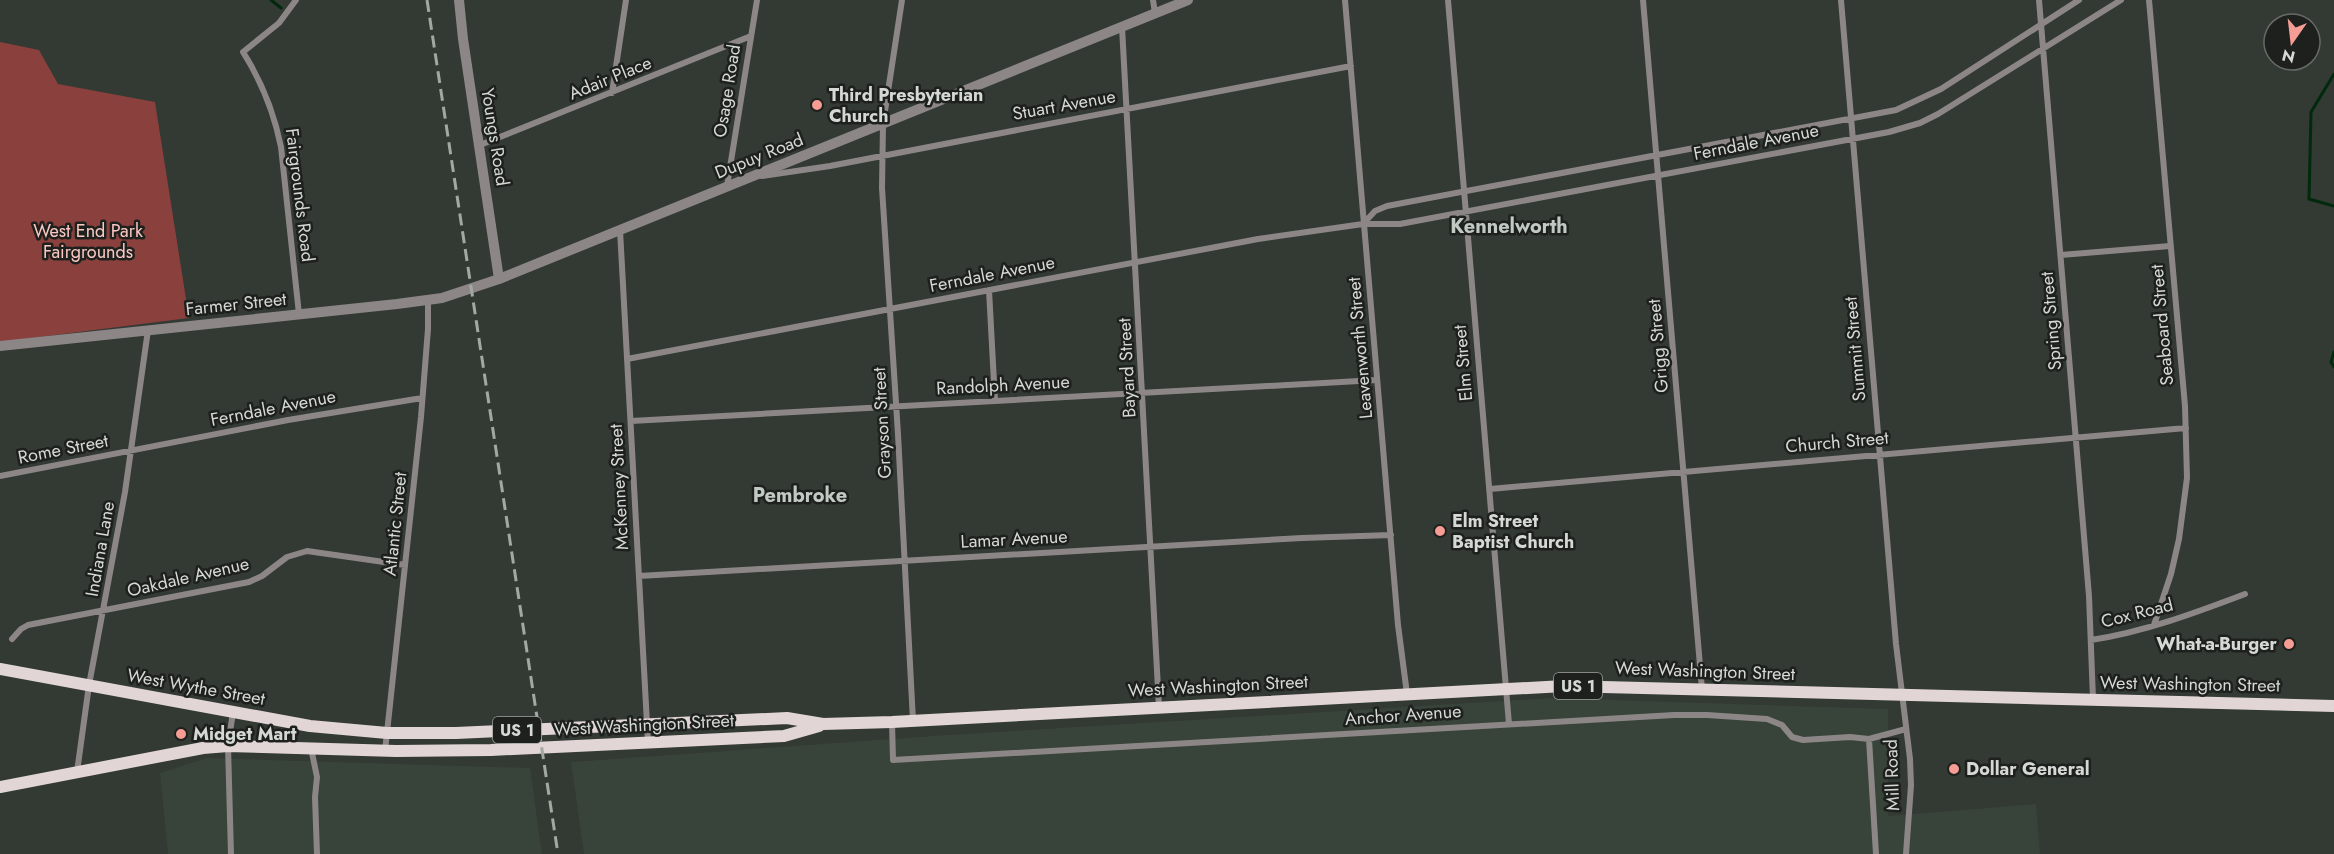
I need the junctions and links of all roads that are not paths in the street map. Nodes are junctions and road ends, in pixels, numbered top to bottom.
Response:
1 (296, 0) edge
2 (459, 0) edge
3 (626, 0) edge
4 (757, 0) edge
5 (902, 0) edge
6 (1153, 0) edge
7 (1188, 0) edge
8 (1346, 0) edge
9 (1448, 0) edge
10 (1643, 0) edge
11 (1841, 0) edge
12 (2039, 0) edge
13 (2079, 0) edge
14 (2121, 0) edge
15 (2149, 0) edge
16 (1155, 13) junction
17 (2041, 24) junction
18 (1122, 27) junction
19 (751, 36) junction
20 (2043, 49) junction
21 (1351, 66) junction
22 (612, 93) junction
23 (1128, 108) junction
24 (1851, 118) junction
25 (883, 123) junction
26 (1853, 139) junction
27 (480, 145) junction
28 (1657, 154) junction
29 (882, 155) junction
30 (1659, 175) junction
31 (747, 179) junction
32 (727, 187) junction
33 (1463, 191) junction
34 (1465, 212) junction
35 (1363, 224) junction
36 (620, 230) junction
37 (2170, 246) junction
38 (2061, 255) junction
39 (1136, 263) junction
40 (499, 279) junction
41 (475, 288) joint
42 (989, 291) junction
43 (428, 300) junction
44 (891, 309) junction
45 (299, 314) junction
46 (148, 330) junction
47 (0, 346) edge
48 (627, 359) junction
49 (1377, 380) junction
50 (1143, 393) junction
51 (422, 398) junction
52 (995, 401) junction
53 (896, 406) junction
54 (631, 421) junction
55 (2186, 428) junction
56 (2076, 437) junction
57 (131, 451) junction
58 (1880, 454) junction
59 (1684, 471) junction
60 (0, 476) edge
61 (1490, 489) junction
62 (1391, 535) junction
63 (1152, 547) junction
64 (904, 561) junction
65 (405, 565) junction
66 (639, 576) junction
67 (2246, 594) dead end
68 (104, 611) junction
69 (2154, 625) junction
70 (12, 639) dead end
71 (2091, 640) junction
72 (0, 669) edge
73 (89, 685) junction
74 (1506, 689) junction
75 (1702, 689) junction
76 (1407, 694) junction
77 (1902, 694) junction
78 (2093, 699) junction
79 (2334, 706) edge
80 (1159, 707) junction
81 (233, 712) junction
82 (913, 721) junction
83 (892, 722) junction
84 (823, 724) junction
85 (1509, 724) junction
86 (647, 725) junction
87 (1906, 729) junction
88 (387, 733) junction
89 (1869, 739) junction
90 (648, 743) junction
91 (228, 746) junction
92 (310, 747) junction
93 (385, 751) junction
94 (76, 772) junction
95 (0, 787) edge
96 (231, 854) edge
97 (317, 854) edge
98 (1876, 854) edge
99 (1906, 854) edge

1 - 45 street, Fairgrounds Road
2 - 27 street, Youngs Road
3 - 22 street
4 - 19 street, Osage Road
5 - 25 street, Grayson Street
6 - 16 street
7 - 16 street, Dupuy Road
8 - 21 street, Leavenworth Street
9 - 33 street, Elm Street
10 - 28 street, Grigg Street
11 - 24 street, Summit Street
12 - 17 street, Spring Street
13 - 17 street, Ferndale Avenue
14 - 20 street, Ferndale Avenue
15 - 37 street, Seaboard Street
16 - 18 street, Dupuy Road
17 - 20 street, Spring Street
17 - 24 street, Ferndale Avenue
18 - 23 street, Bayard Street
18 - 25 street, Dupuy Road
19 - 22 street, Adair Place
19 - 32 street, Osage Road
20 - 26 street, Ferndale Avenue
20 - 38 street, Spring Street
21 - 23 street, Stuart Avenue
21 - 35 street, Leavenworth Street
22 - 27 street, Adair Place
23 - 29 street, Stuart Avenue
23 - 39 street, Bayard Street
24 - 26 street, Summit Street
24 - 28 street, Ferndale Avenue
25 - 29 street, Grayson Street
25 - 31 street, Dupuy Road
26 - 30 street, Ferndale Avenue
26 - 58 street, Summit Street
27 - 40 street, Youngs Road
28 - 30 street, Grigg Street
28 - 33 street, Ferndale Avenue
29 - 31 street, Stuart Avenue
29 - 44 street, Grayson Street
30 - 34 street, Ferndale Avenue
30 - 59 street, Grigg Street
31 - 32 street, Dupuy Road
32 - 36 street, Dupuy Road
33 - 34 street, Elm Street
33 - 35 street, Ferndale Avenue
34 - 35 street, Ferndale Avenue
34 - 61 street, Elm Street
35 - 39 street, Ferndale Avenue
35 - 49 street, Leavenworth Street
36 - 40 street, Dupuy Road
36 - 48 street, McKenney Street
37 - 38 street
37 - 55 street, Seaboard Street
38 - 56 street, Spring Street
39 - 42 street, Ferndale Avenue
39 - 50 street, Bayard Street
40 - 41 street, Dupuy Road
41 - 43 street, Farmer Street
42 - 44 street, Ferndale Avenue
42 - 52 street
43 - 45 street, Farmer Street
43 - 51 street, Atlantic Street
44 - 48 street, Ferndale Avenue
44 - 53 street, Grayson Street
45 - 46 street, Farmer Street
46 - 47 street, Farmer Street
46 - 57 street, Indiana Lane
48 - 54 street, McKenney Street
49 - 50 street, Randolph Avenue
49 - 62 street, Leavenworth Street
50 - 52 street, Randolph Avenue
50 - 63 street, Bayard Street
51 - 57 street, Ferndale Avenue
51 - 65 street, Atlantic Street
52 - 53 street, Randolph Avenue
53 - 54 street, Randolph Avenue
53 - 64 street, Grayson Street
54 - 66 street, McKenney Street
55 - 56 street, Church Street
55 - 69 street, Seaboard Street
56 - 58 street, Church Street
56 - 71 street, Spring Street
57 - 60 street, Rome Street
57 - 68 street, Indiana Lane
58 - 59 street, Church Street
58 - 77 street, Summit Street
59 - 61 street, Church Street
59 - 75 street, Grigg Street
61 - 74 street, Elm Street
62 - 63 street, Lamar Avenue
62 - 76 street, Leavenworth Street
63 - 64 street, Lamar Avenue
63 - 80 street, Bayard Street
64 - 66 street, Lamar Avenue
64 - 82 street, Grayson Street
65 - 68 street, Oakdale Avenue
65 - 88 street, Atlantic Street
66 - 86 street, McKenney Street
67 - 69 street, Cox Road
68 - 70 street, Oakdale Avenue
68 - 73 street, Indiana Lane
69 - 71 street, Cox Road
71 - 78 street, Cox Road
72 - 73 main road, West Wythe Street / US 1
73 - 81 main road, West Wythe Street / US 1
73 - 94 street, Indiana Lane
74 - 75 main road, West Washington Street / US 1
74 - 76 main road, West Washington Street / US 1
74 - 85 street, Elm Street
75 - 77 main road, West Washington Street / US 1
76 - 80 main road, West Washington Street / US 1
77 - 78 main road, West Washington Street / US 1
77 - 87 street, Mill Road
78 - 79 main road, West Washington Street / US 1
80 - 82 main road, West Washington Street / US 1
81 - 88 main road, West Wythe Street / US 1
81 - 91 street
82 - 83 main road, West Washington Street / US 1
83 - 84 main road, West Washington Street / US 1
83 - 85 street, Anchor Avenue
84 - 86 main road, West Washington Street / US 1
84 - 90 main road, West Washington Street / US 1
85 - 89 street, Anchor Avenue
86 - 88 main road, West Washington Street / US 1
86 - 90 street, McKenney Street
87 - 89 street, Anchor Avenue
87 - 99 street, Mill Road
88 - 93 street, Atlantic Street
89 - 98 street
90 - 93 main road, West Washington Street / US 1
91 - 92 main road, West Washington Street / US 1
91 - 94 main road, West Washington Street / US 1
91 - 96 street
92 - 93 main road, West Washington Street / US 1
92 - 97 street
94 - 95 main road, West Washington Street / US 1

